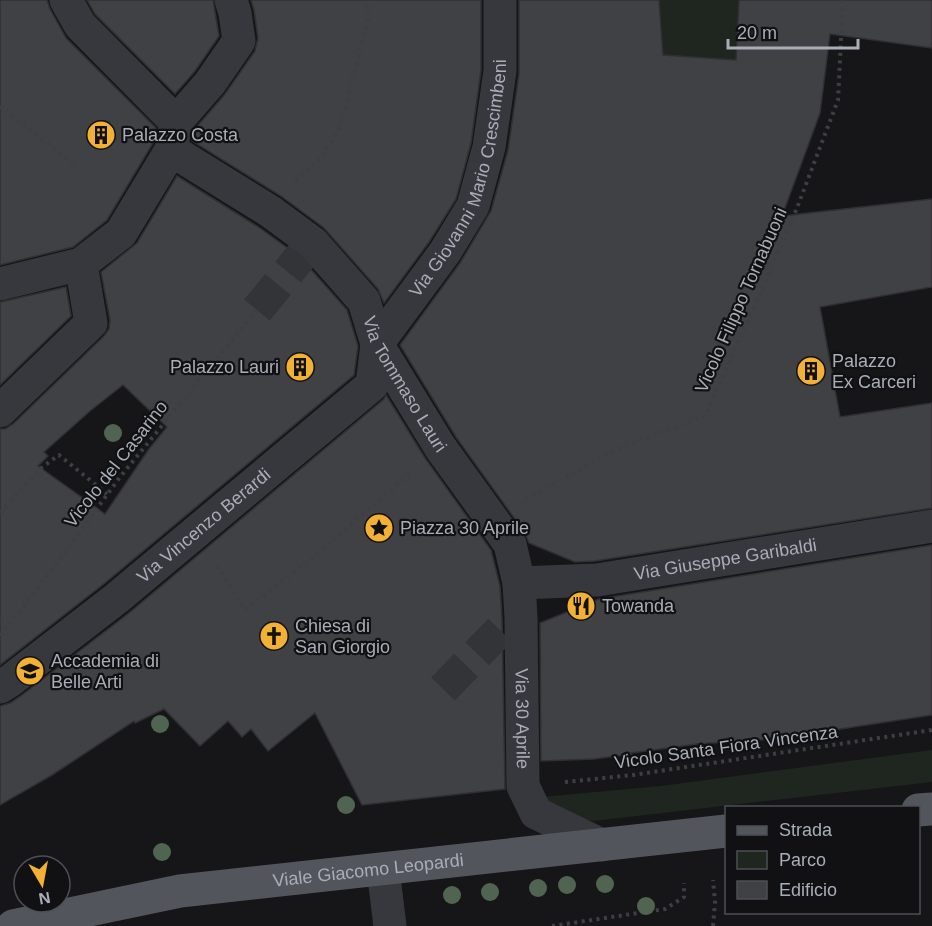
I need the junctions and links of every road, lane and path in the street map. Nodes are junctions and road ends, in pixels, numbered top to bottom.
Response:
1 (66, 0) edge
2 (231, 0) edge
3 (366, 0) edge
4 (500, 0) edge
5 (843, 0) edge
6 (0, 106) edge
7 (173, 136) junction
8 (77, 166) dead end
9 (271, 212) junction
10 (81, 264) junction
11 (0, 284) edge
12 (257, 310) tunnel mouth
13 (377, 345) junction
14 (0, 411) edge
15 (440, 447) junction
16 (106, 494) junction
17 (0, 513) edge
18 (491, 518) junction
19 (932, 526) edge
20 (196, 532) junction
21 (519, 584) junction
22 (0, 636) edge
23 (0, 687) edge
24 (932, 730) edge
25 (523, 786) junction
26 (725, 831) edge
27 (602, 845) junction
28 (383, 869) junction
29 (713, 880) dead end
30 (684, 882) dead end
31 (13, 926) edge
32 (390, 926) edge
33 (552, 926) edge
34 (713, 926) edge

1 - 7 street, Via Tommaso Lauri
2 - 7 street
3 - 9 path
4 - 13 street, Via Giovanni Mario Crescimbeni
5 - 18 path, Vicolo Filippo Tornabuoni
6 - 8 path
7 - 9 street, Via Tommaso Lauri
7 - 10 street
9 - 13 street, Via Tommaso Lauri
10 - 11 street
10 - 14 street
12 - 16 path, Vicolo del Casarino
13 - 15 street, Via Tommaso Lauri
13 - 20 street, Via Vincenzo Berardi
15 - 18 street, Via Tommaso Lauri
15 - 20 path
16 - 17 path
16 - 22 path, Vicolo del Casarino
18 - 21 street, Via Tommaso Lauri
19 - 21 street, Via Giuseppe Garibaldi
20 - 23 street, Via Vincenzo Berardi
21 - 25 street, Via 30 Aprile
24 - 25 path, Vicolo Santa Fiora Vincenza
25 - 27 street, Via 30 Aprile
26 - 27 main road, Viale Giacomo Leopardi
27 - 28 main road, Viale Giacomo Leopardi
28 - 31 main road, Viale Giacomo Leopardi
28 - 32 street
29 - 34 path
30 - 33 path

